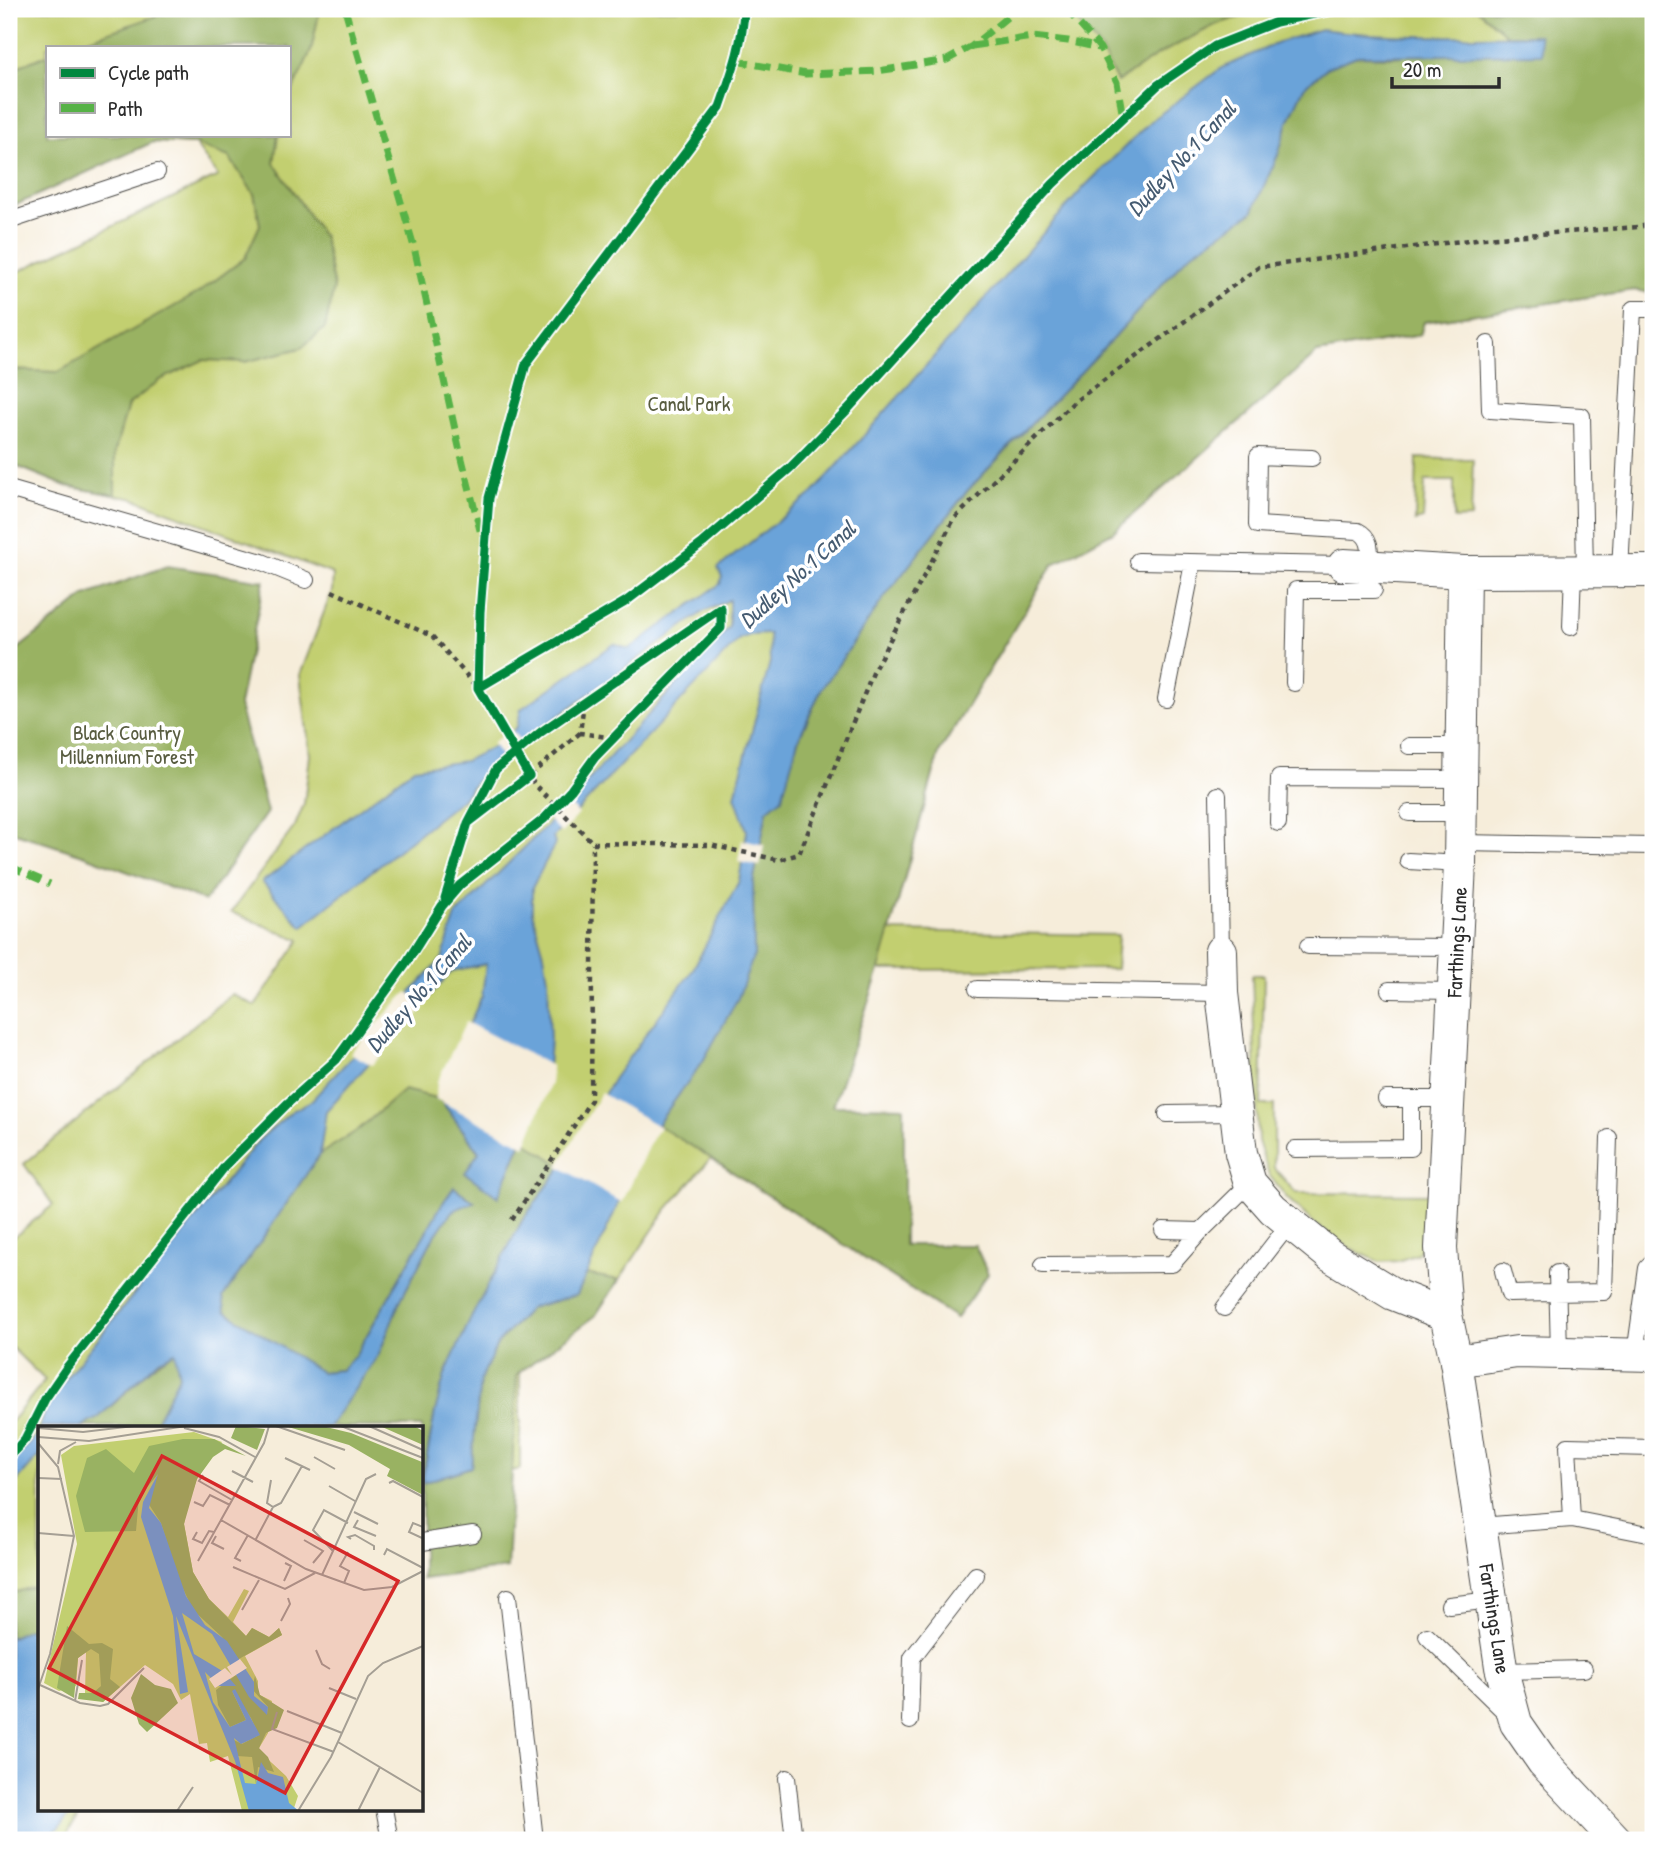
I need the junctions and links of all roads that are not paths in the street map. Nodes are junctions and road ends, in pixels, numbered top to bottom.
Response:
1 (157, 172) dead end
2 (9, 221) edge
3 (1653, 309) edge
4 (1488, 344) dead end
5 (1312, 458) dead end
6 (9, 489) edge
7 (1138, 561) dead end
8 (1193, 563) junction
9 (1579, 571) junction
10 (1620, 571) junction
11 (1653, 571) edge
12 (1464, 572) junction
13 (1367, 577) junction
14 (306, 580) dead end
15 (1571, 627) dead end
16 (1294, 683) dead end
17 (1166, 699) dead end
18 (1409, 746) dead end
19 (1462, 746) junction
20 (1461, 779) junction
21 (1219, 795) dead end
22 (1409, 813) dead end
23 (1278, 823) dead end
24 (1460, 840) junction
25 (1653, 846) edge
26 (1408, 861) dead end
27 (1308, 946) dead end
28 (1456, 947) junction
29 (1221, 951) joint
30 (977, 989) dead end
31 (1389, 990) dead end
32 (1454, 991) junction
33 (1222, 993) junction
34 (1386, 1099) dead end
35 (1411, 1099) junction
36 (1448, 1099) junction
37 (1236, 1113) junction
38 (1167, 1114) dead end
39 (1609, 1139) dead end
40 (1296, 1149) dead end
41 (1250, 1183) junction
42 (1290, 1223) junction
43 (1163, 1230) dead end
44 (1201, 1231) junction
45 (1653, 1262) edge
46 (1043, 1265) dead end
47 (1503, 1271) dead end
48 (1557, 1273) dead end
49 (1558, 1293) junction
50 (1224, 1308) dead end
51 (1446, 1315) junction
52 (1559, 1353) junction
53 (1644, 1354) edge
54 (1456, 1361) junction
55 (1653, 1448) edge
56 (1572, 1519) junction
57 (1480, 1526) junction
58 (473, 1534) dead end
59 (1653, 1535) edge
60 (424, 1542) edge
61 (976, 1575) dead end
62 (508, 1597) dead end
63 (1491, 1600) junction
64 (1449, 1605) dead end
65 (1427, 1636) dead end
66 (1584, 1669) dead end
67 (1503, 1671) junction
68 (910, 1721) dead end
69 (1516, 1723) junction
70 (787, 1778) dead end
71 (384, 1811) edge
72 (390, 1840) edge
73 (535, 1840) edge
74 (794, 1840) edge
75 (1616, 1840) edge

1 - 2 lane
3 - 10 lane
4 - 9 lane
5 - 13 lane
6 - 14 lane
7 - 8 lane
8 - 13 lane
8 - 17 lane
9 - 10 street
9 - 12 street
9 - 15 lane
10 - 11 street
12 - 13 street
12 - 19 street, Farthings Lane
13 - 16 lane
18 - 19 lane
19 - 20 street, Farthings Lane
20 - 23 lane
20 - 24 street, Farthings Lane
21 - 29 lane
22 - 24 lane
24 - 25 lane
24 - 26 lane
24 - 28 street, Farthings Lane
27 - 28 lane
28 - 32 street, Farthings Lane
29 - 33 street
30 - 33 lane
31 - 32 lane
32 - 36 street, Farthings Lane
33 - 37 street
34 - 35 lane
35 - 36 lane
35 - 40 lane
36 - 51 street, Farthings Lane
37 - 38 lane
37 - 41 street
39 - 49 lane
41 - 42 street
41 - 44 lane
42 - 50 lane
42 - 51 street
43 - 44 lane
44 - 46 lane
45 - 53 lane
47 - 49 lane
48 - 49 lane
49 - 52 lane
51 - 54 street, Farthings Lane
52 - 53 street
52 - 54 street
54 - 57 street, Farthings Lane
55 - 56 lane
56 - 57 lane
56 - 59 lane
57 - 63 street, Farthings Lane
58 - 60 lane
61 - 68 lane
62 - 73 lane
63 - 64 lane
63 - 67 street, Farthings Lane
65 - 69 lane
66 - 67 lane
67 - 69 street, Farthings Lane
69 - 75 street, Farthings Lane
70 - 74 lane
71 - 72 lane

